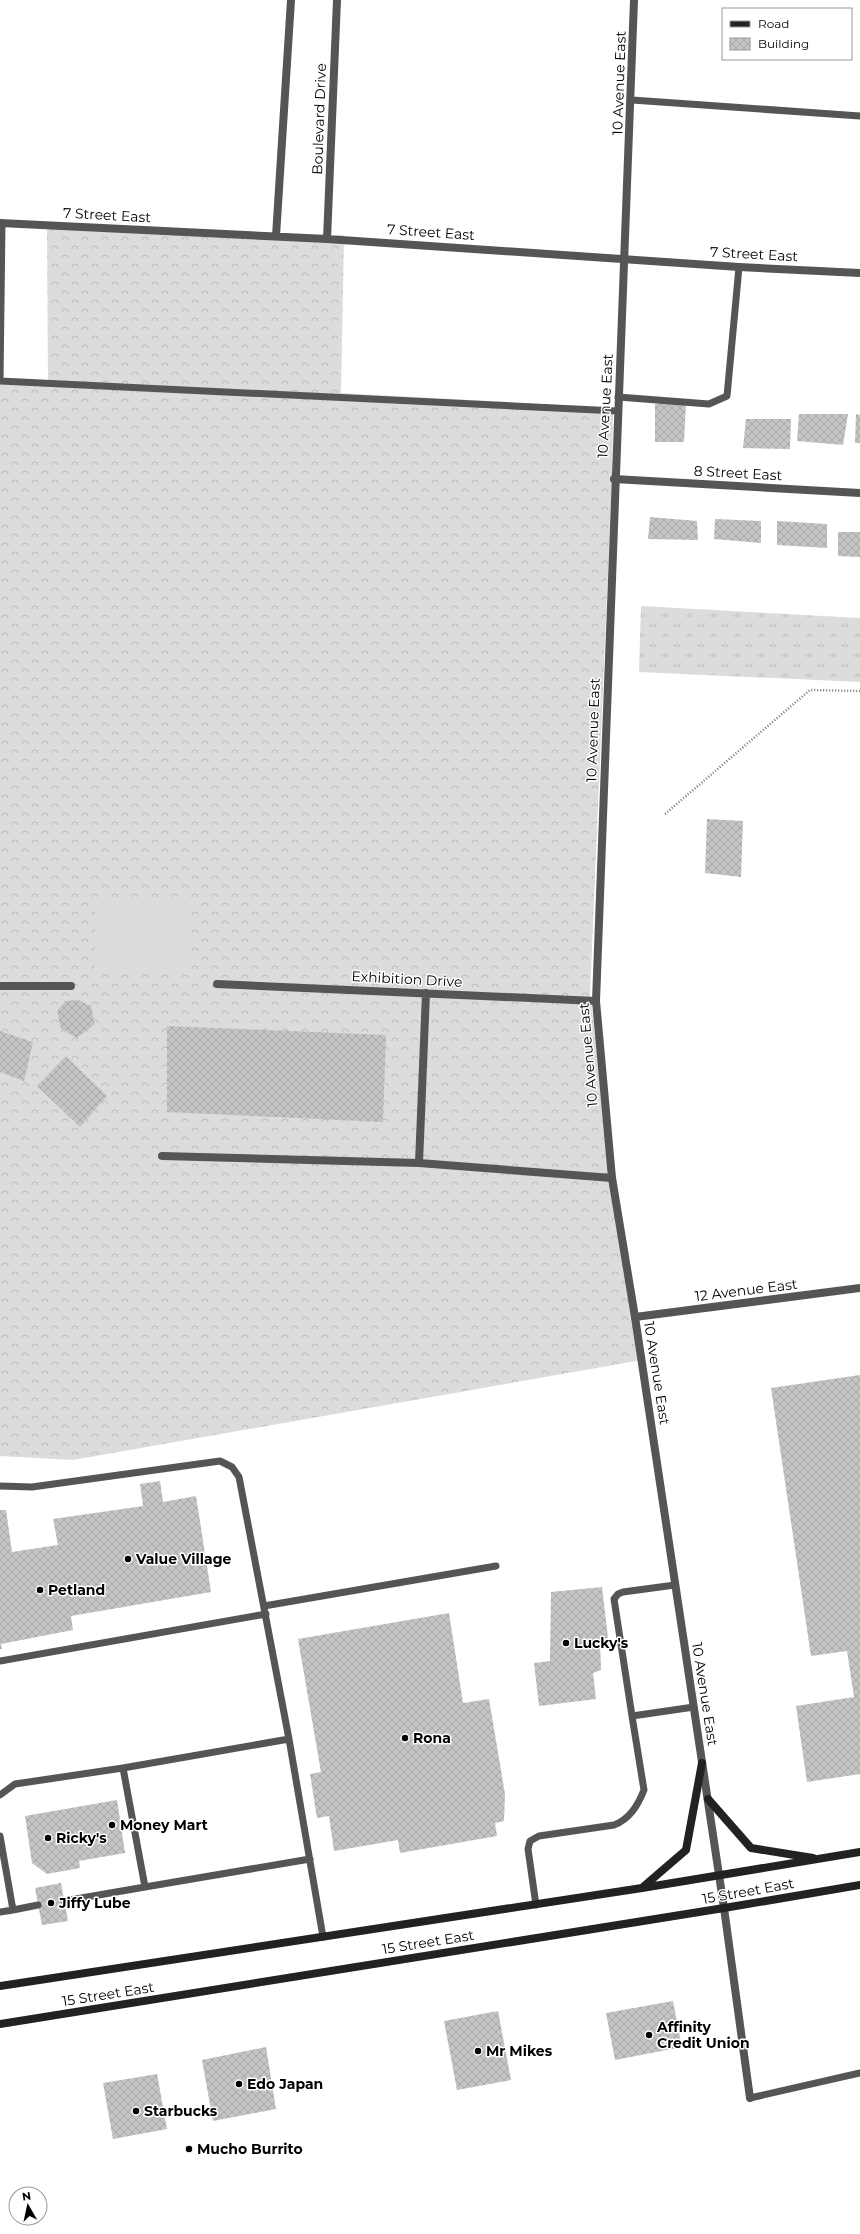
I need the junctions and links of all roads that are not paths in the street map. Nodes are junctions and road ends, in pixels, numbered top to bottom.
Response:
1 (291, 0) edge
2 (337, 0) edge
3 (634, 0) edge
4 (632, 100) junction
5 (860, 116) edge
6 (1, 223) edge
7 (276, 236) junction
8 (327, 239) junction
9 (625, 258) junction
10 (739, 267) junction
11 (860, 273) edge
12 (0, 381) edge
13 (618, 397) junction
14 (617, 411) junction
15 (614, 479) junction
16 (860, 493) edge
17 (217, 984) dead end
18 (0, 986) edge
19 (72, 986) dead end
20 (426, 993) junction
21 (596, 1001) junction
22 (162, 1156) dead end
23 (419, 1163) junction
24 (612, 1178) junction
25 (860, 1288) edge
26 (635, 1317) junction
27 (0, 1486) edge
28 (496, 1566) dead end
29 (676, 1585) junction
30 (264, 1606) junction
31 (266, 1614) junction
32 (0, 1661) edge
33 (694, 1707) junction
34 (632, 1716) junction
35 (289, 1739) junction
36 (702, 1763) junction
37 (123, 1768) junction
38 (0, 1794) edge
39 (708, 1799) junction
40 (0, 1836) edge
41 (860, 1852) edge
42 (310, 1859) junction
43 (822, 1859) junction
44 (718, 1875) junction
45 (860, 1885) edge
46 (145, 1887) junction
47 (642, 1888) junction
48 (64, 1901) dead end
49 (536, 1904) junction
50 (38, 1905) dead end
51 (724, 1908) junction
52 (13, 1910) junction
53 (0, 1912) edge
54 (323, 1937) junction
55 (0, 1986) edge
56 (0, 2024) edge
57 (860, 2073) edge
58 (750, 2098) joint

1 - 7 street
2 - 8 street, Boulevard Drive
3 - 4 street, 10 Avenue East
4 - 5 lane
4 - 9 street, 10 Avenue East
6 - 7 street, 7 Street East
6 - 12 lane
7 - 8 street, 7 Street East
8 - 9 street, 7 Street East
9 - 10 street, 7 Street East
9 - 13 street, 10 Avenue East
10 - 11 street, 7 Street East
10 - 13 lane
12 - 14 lane
13 - 14 street, 10 Avenue East
14 - 15 street, 10 Avenue East
15 - 16 street, 8 Street East
15 - 21 street, 10 Avenue East
17 - 20 street, Exhibition Drive
18 - 19 street
20 - 21 street, Exhibition Drive
20 - 23 street
21 - 24 street, 10 Avenue East
22 - 23 street
23 - 24 street
24 - 26 street, 10 Avenue East
25 - 26 street, 12 Avenue East
26 - 29 street, 10 Avenue East
27 - 30 lane
28 - 30 lane
29 - 33 street, 10 Avenue East
29 - 34 lane
30 - 31 lane
31 - 32 lane
31 - 35 lane
33 - 34 lane
33 - 36 street, 10 Avenue East
34 - 49 lane
35 - 37 lane
35 - 42 lane
36 - 39 street, 10 Avenue East
36 - 47 main road
37 - 38 lane
37 - 46 lane
39 - 43 main road
39 - 44 street, 10 Avenue East
40 - 52 lane
41 - 43 main road, 15 Street East
42 - 46 lane
42 - 54 lane
43 - 44 main road, 15 Street East
44 - 47 main road, 15 Street East
44 - 51 street, 10 Avenue East
45 - 51 main road, 15 Street East
46 - 48 lane
47 - 49 main road, 15 Street East
49 - 54 main road, 15 Street East
50 - 52 lane
51 - 56 main road, 15 Street East
51 - 58 street, 10 Avenue East
52 - 53 lane
54 - 55 main road, 15 Street East
57 - 58 lane

